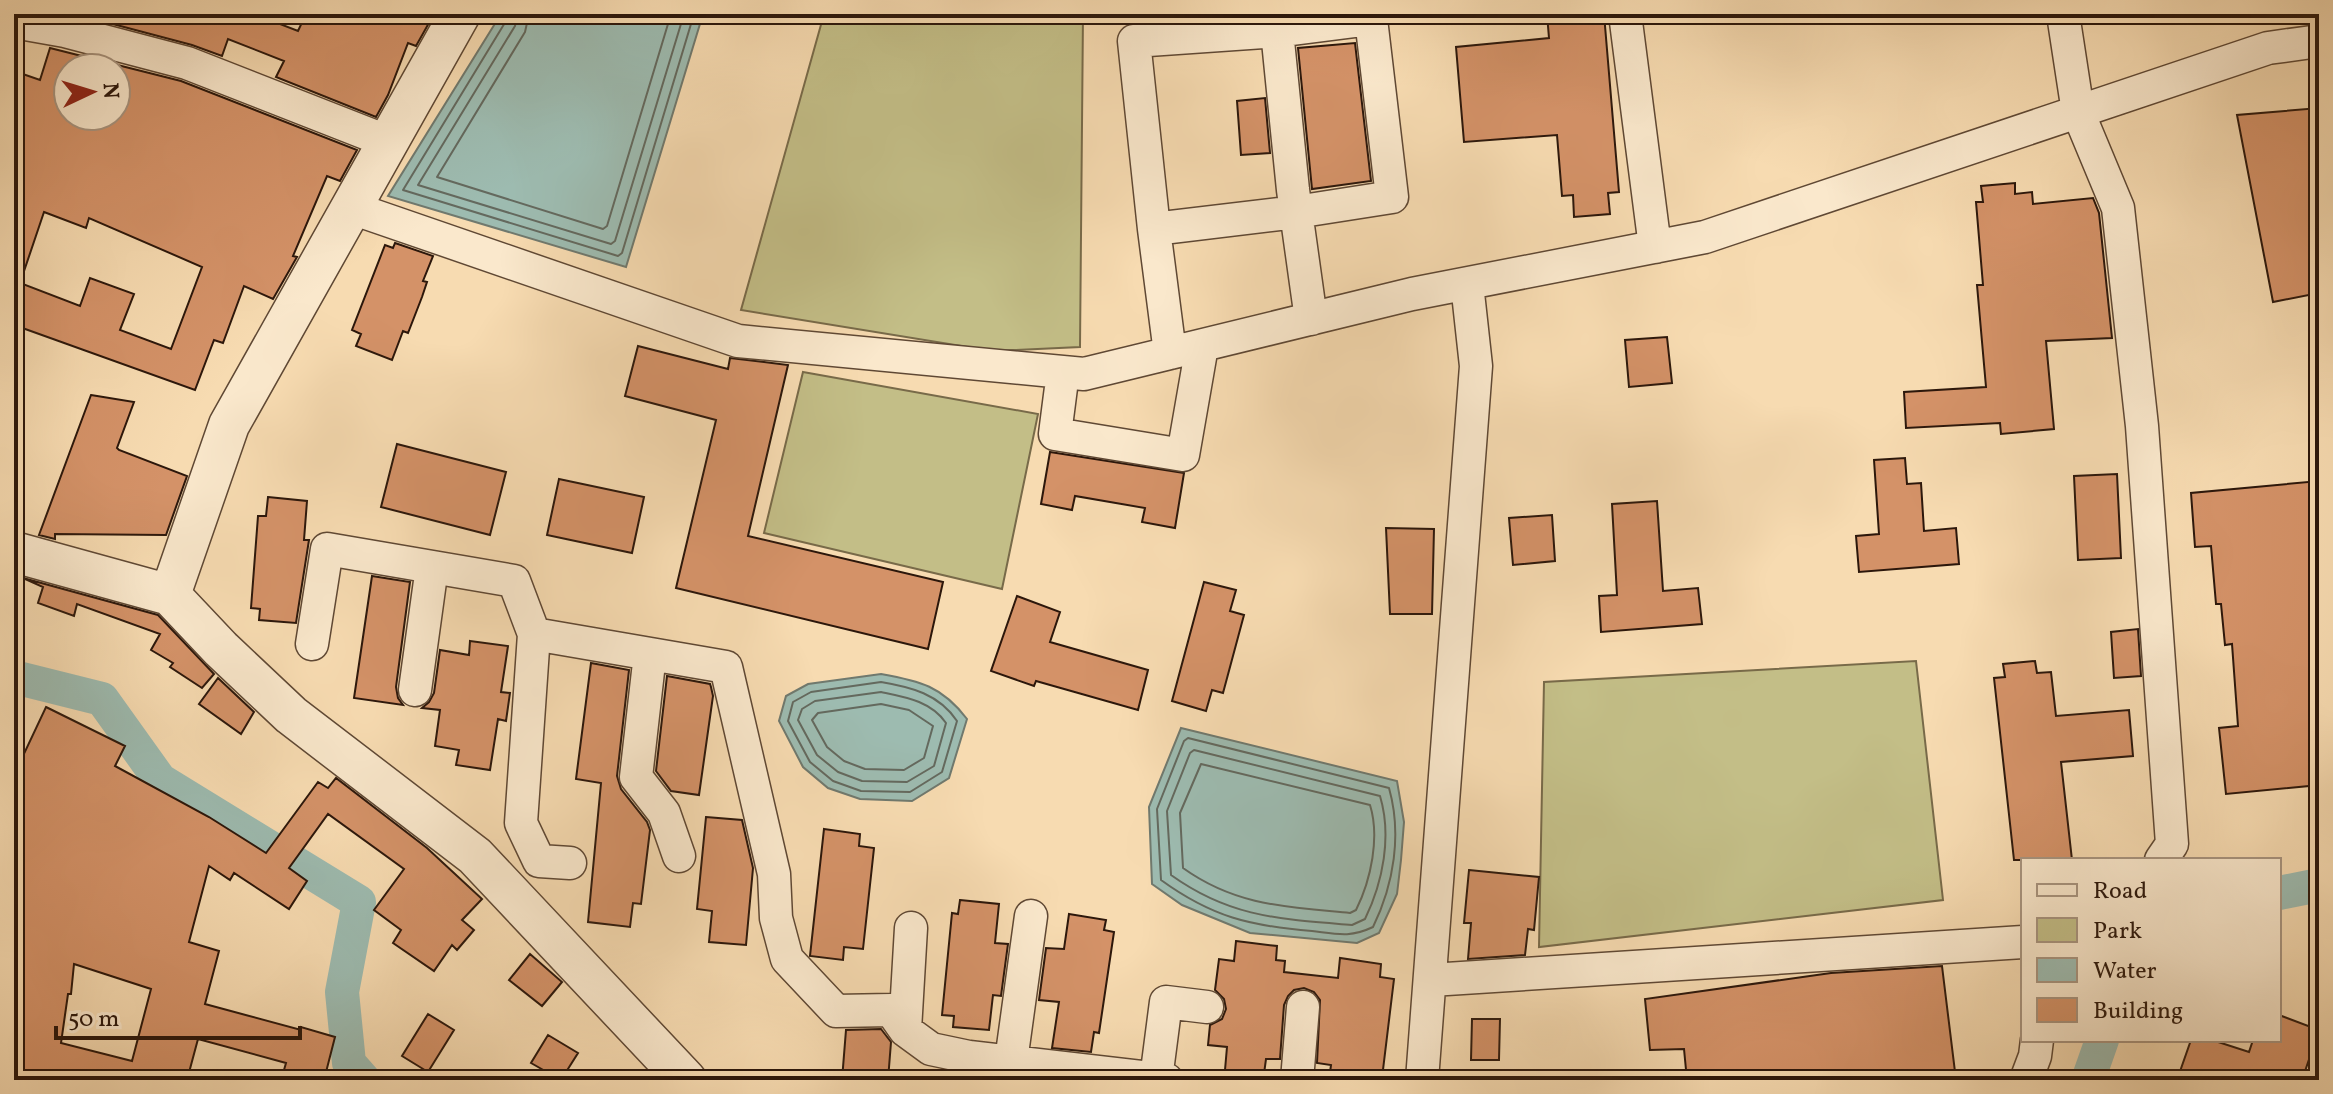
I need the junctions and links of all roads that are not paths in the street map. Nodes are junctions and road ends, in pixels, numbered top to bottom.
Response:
1 (460, 14) edge
2 (1625, 14) edge
3 (2063, 14) edge
4 (14, 22) edge
5 (1132, 28) edge
6 (1277, 31) junction
7 (2319, 41) edge
8 (2078, 112) junction
9 (390, 138) junction
10 (349, 207) junction
11 (1296, 212) junction
12 (1154, 229) junction
13 (1655, 247) junction
14 (1467, 284) junction
15 (1311, 319) junction
16 (1202, 346) junction
17 (1170, 353) junction
18 (1063, 372) junction
19 (14, 552) edge
20 (432, 567) junction
21 (170, 595) junction
22 (534, 634) junction
23 (312, 644) dead end
24 (650, 654) junction
25 (415, 690) dead end
26 (679, 856) dead end
27 (2162, 858) edge
28 (570, 863) dead end
29 (1031, 916) dead end
30 (911, 928) dead end
31 (2021, 942) edge
32 (1431, 980) junction
33 (1207, 1007) dead end
34 (1303, 1007) dead end
35 (905, 1030) junction
36 (2037, 1042) edge
37 (1011, 1061) junction
38 (947, 1066) edge
39 (1162, 1079) edge
40 (686, 1080) edge
41 (1297, 1080) edge
42 (1422, 1080) edge
43 (2026, 1080) edge

1 - 9 street
2 - 13 street
3 - 8 street
4 - 9 street
5 - 6 street
5 - 12 street
6 - 11 street
6 - 11 street
7 - 8 street
8 - 13 street
8 - 27 street
9 - 10 street
10 - 18 street
10 - 21 street
11 - 12 street
11 - 15 street
12 - 17 street
13 - 14 street
14 - 15 street
14 - 32 street
15 - 16 street
16 - 17 street
16 - 18 street
17 - 18 street
19 - 21 street
20 - 22 street
20 - 23 street
20 - 25 street
21 - 40 street
22 - 24 street
22 - 28 street
24 - 26 street
24 - 35 street
29 - 37 street
30 - 35 street
31 - 32 street
32 - 42 street
33 - 39 street
34 - 41 street
35 - 38 street
36 - 43 street
37 - 38 street
37 - 39 street

